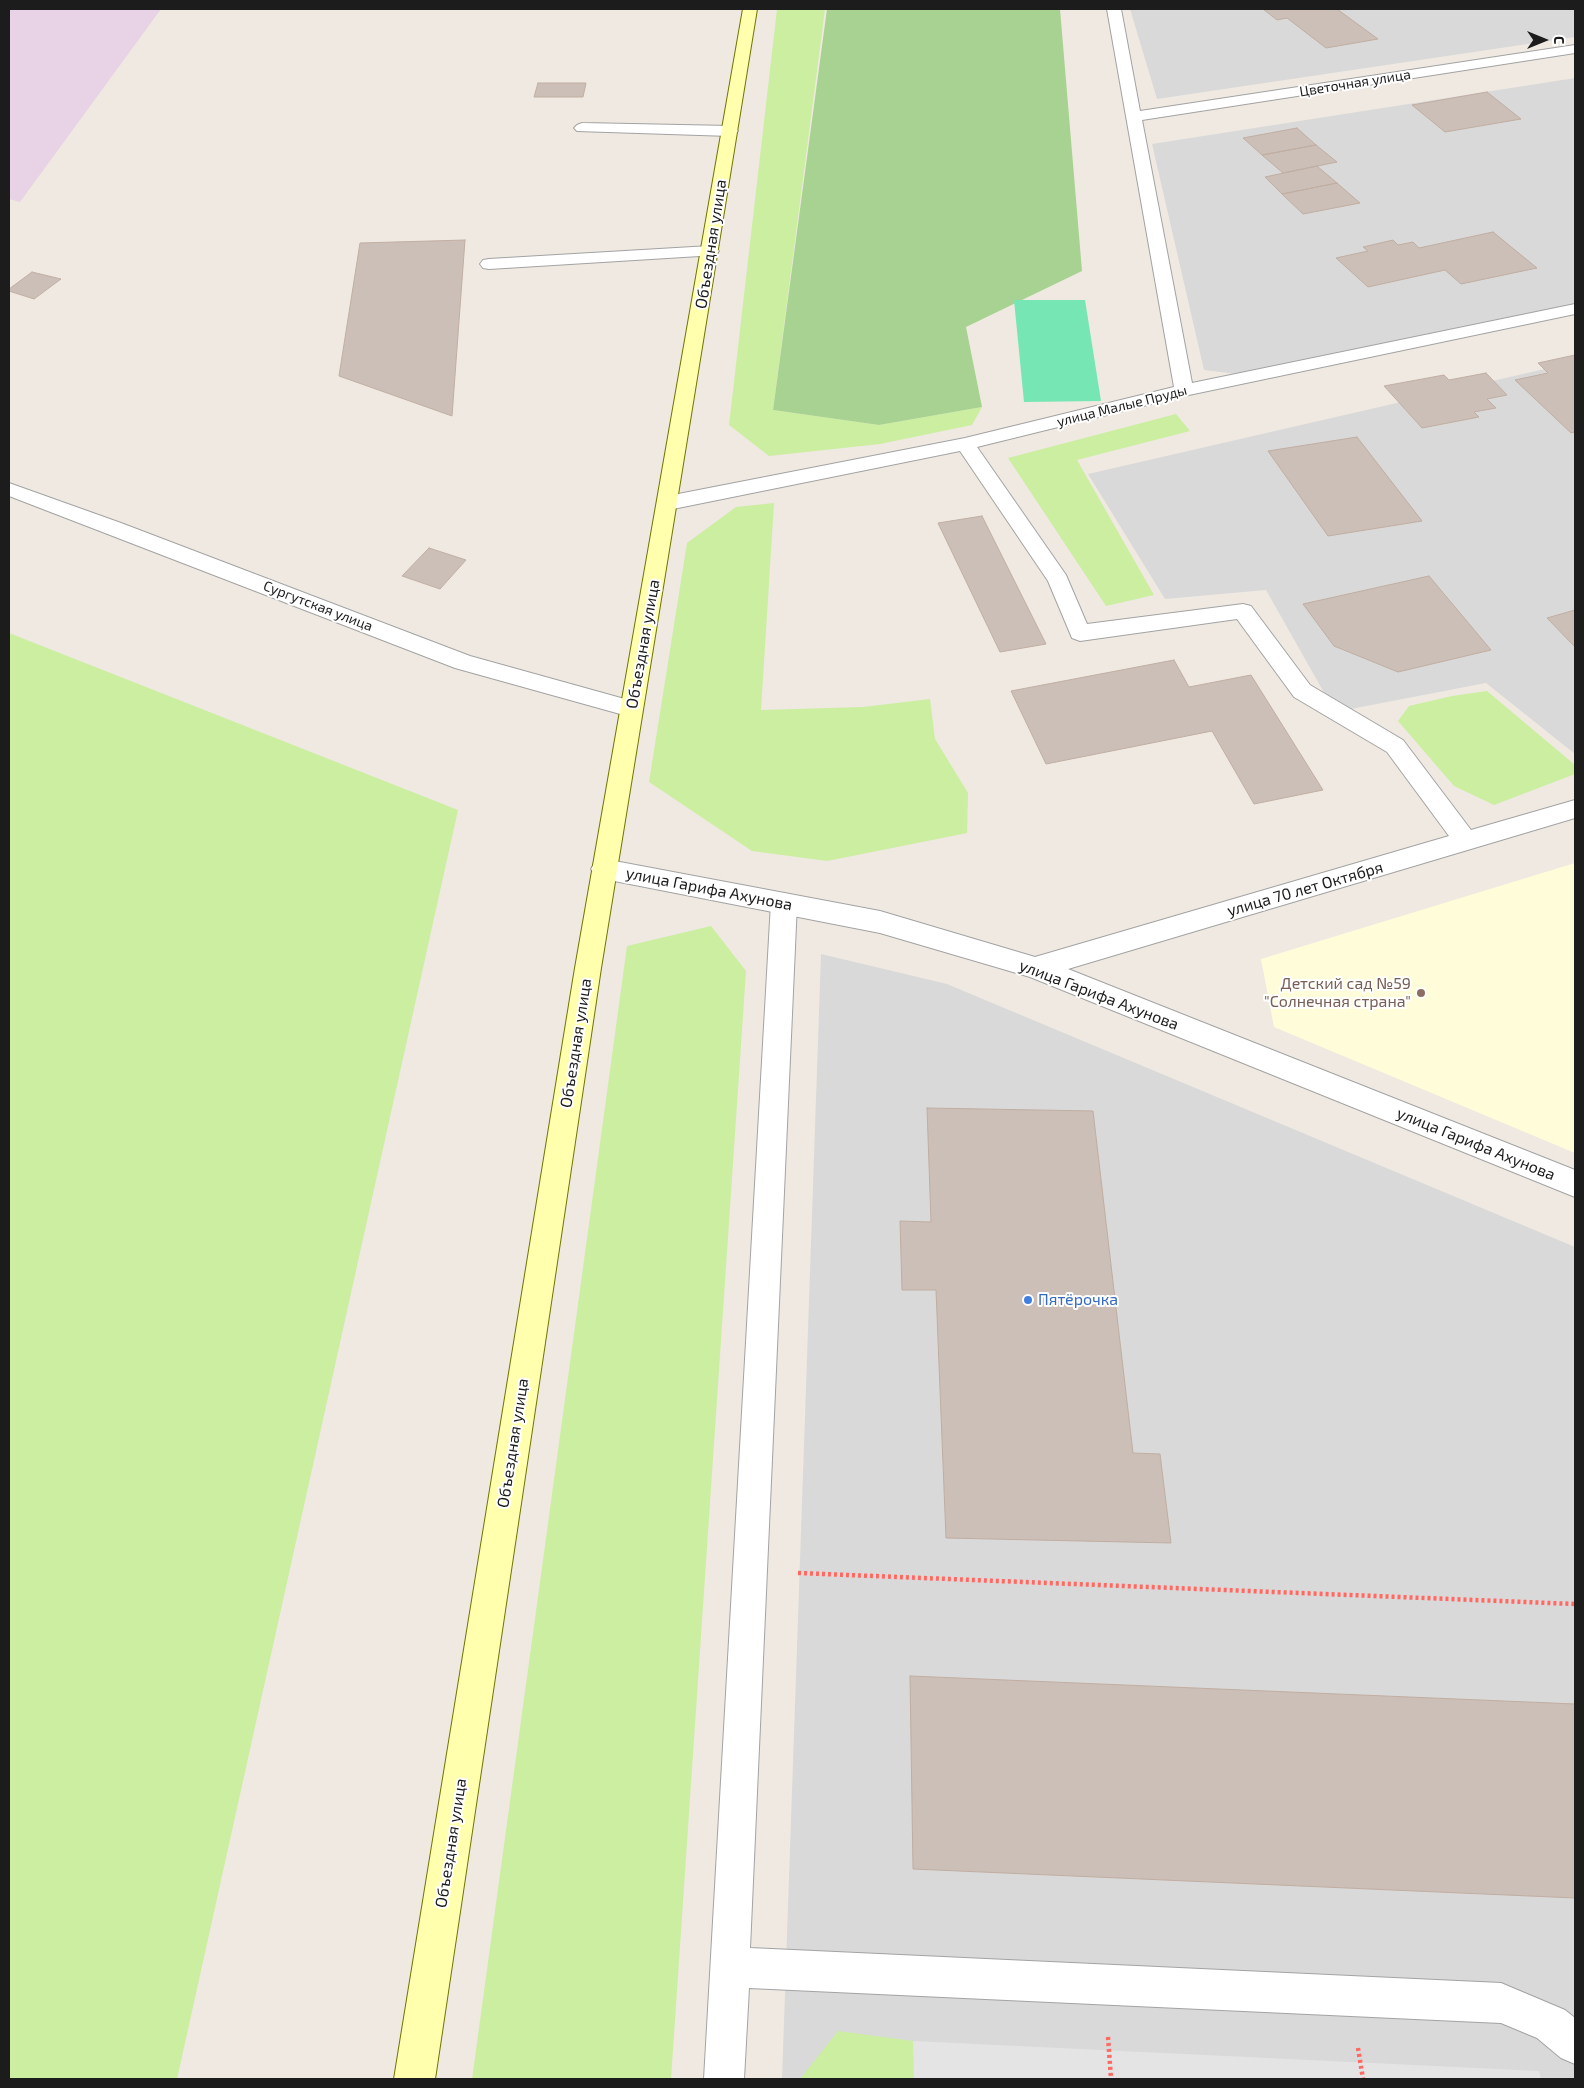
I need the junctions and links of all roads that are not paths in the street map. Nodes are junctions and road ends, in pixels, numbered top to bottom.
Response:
1 (750, 9) edge
2 (1114, 9) edge
3 (1575, 49) edge
4 (1134, 117) junction
5 (582, 128) dead end
6 (730, 131) junction
7 (710, 251) junction
8 (489, 264) dead end
9 (1575, 309) edge
10 (1184, 390) junction
11 (964, 444) junction
12 (9, 489) edge
13 (668, 503) junction
14 (631, 709) junction
15 (1575, 809) edge
16 (1466, 841) junction
17 (604, 869) junction
18 (784, 903) junction
19 (1035, 968) junction
20 (1575, 1184) edge
21 (730, 1967) junction
22 (1575, 2044) edge
23 (414, 2079) edge
24 (724, 2079) edge

1 - 6 main road, Объездная улица
2 - 4 street
3 - 4 street, Цветочная улица
4 - 10 street
5 - 6 street
6 - 7 main road, Объездная улица
7 - 8 street
7 - 13 main road, Объездная улица
9 - 10 street, улица Малые Пруды
10 - 11 street, улица Малые Пруды
11 - 13 street, улица Малые Пруды
11 - 16 street
12 - 14 street, Сургутская улица
13 - 14 main road, Объездная улица
14 - 17 main road, Объездная улица
15 - 16 street, улица 70 лет Октября
16 - 19 street, улица 70 лет Октября
17 - 18 street, улица Гарифа Ахунова
17 - 23 main road, Объездная улица
18 - 19 street, улица Гарифа Ахунова
18 - 21 street
19 - 20 street, улица Гарифа Ахунова
21 - 22 street
21 - 24 street

